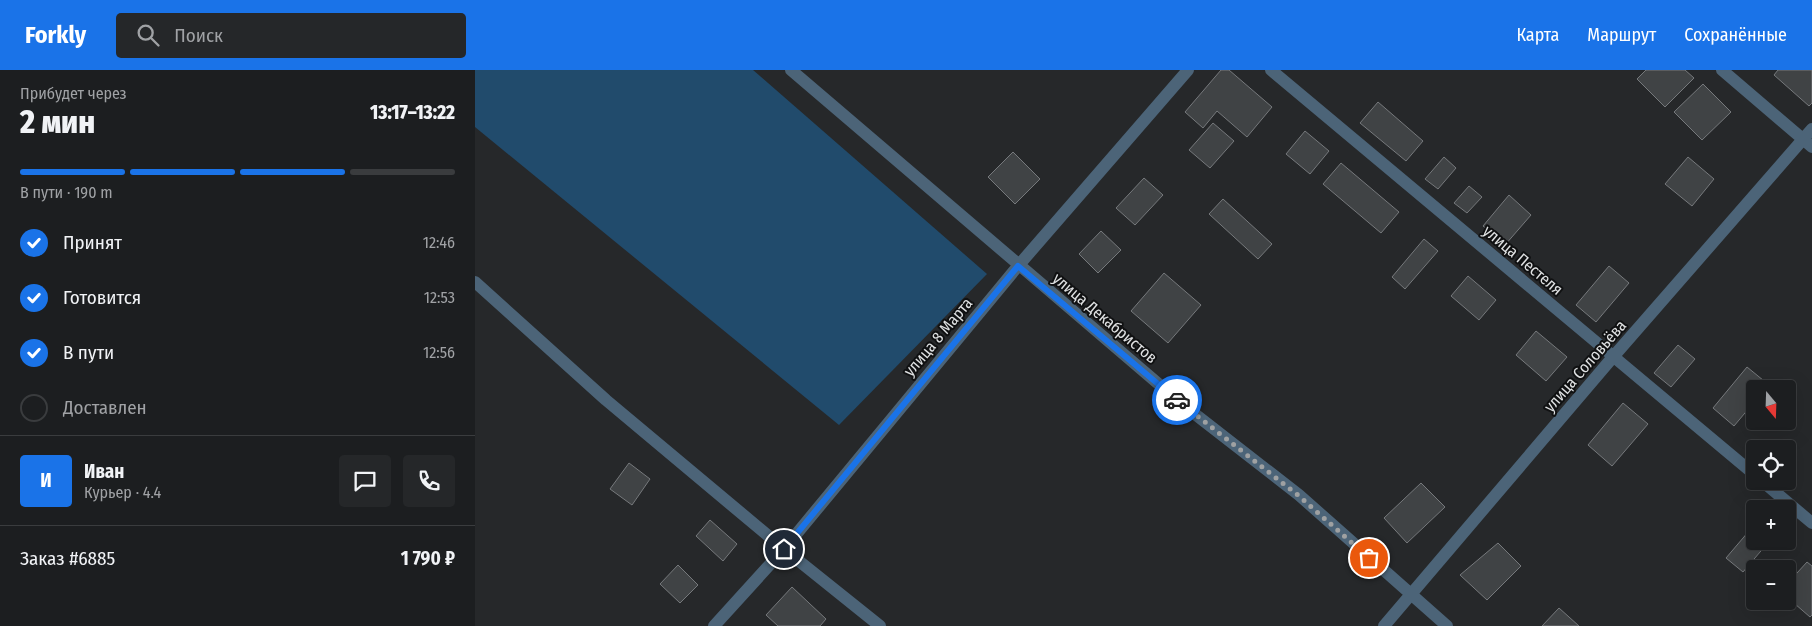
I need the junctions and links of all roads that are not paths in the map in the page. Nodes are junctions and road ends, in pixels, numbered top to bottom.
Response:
1 (791, 70) edge
2 (1188, 70) edge
3 (1271, 70) edge
4 (1722, 70) edge
5 (1812, 129) edge
6 (1808, 143) edge
7 (1018, 266) junction
8 (475, 282) edge
9 (1613, 357) junction
10 (1746, 468) edge
11 (1773, 490) edge
12 (1812, 523) edge
13 (784, 549) junction
14 (1411, 595) junction
15 (714, 626) edge
16 (880, 626) edge
17 (1385, 626) edge
18 (1447, 626) edge

1 - 7 street, улица Декабристов
2 - 7 street, улица 8 Марта
3 - 9 street, улица Пестеля
4 - 6 street
5 - 6 street, улица Соловьёва
6 - 9 street, улица Соловьёва
7 - 13 street, улица 8 Марта
7 - 14 street, улица Декабристов
8 - 13 street
9 - 10 street, улица Пестеля
9 - 14 street, улица Соловьёва
11 - 12 street
13 - 15 street, улица 8 Марта
13 - 16 street
14 - 17 street, улица Соловьёва
14 - 18 street, улица Декабристов

